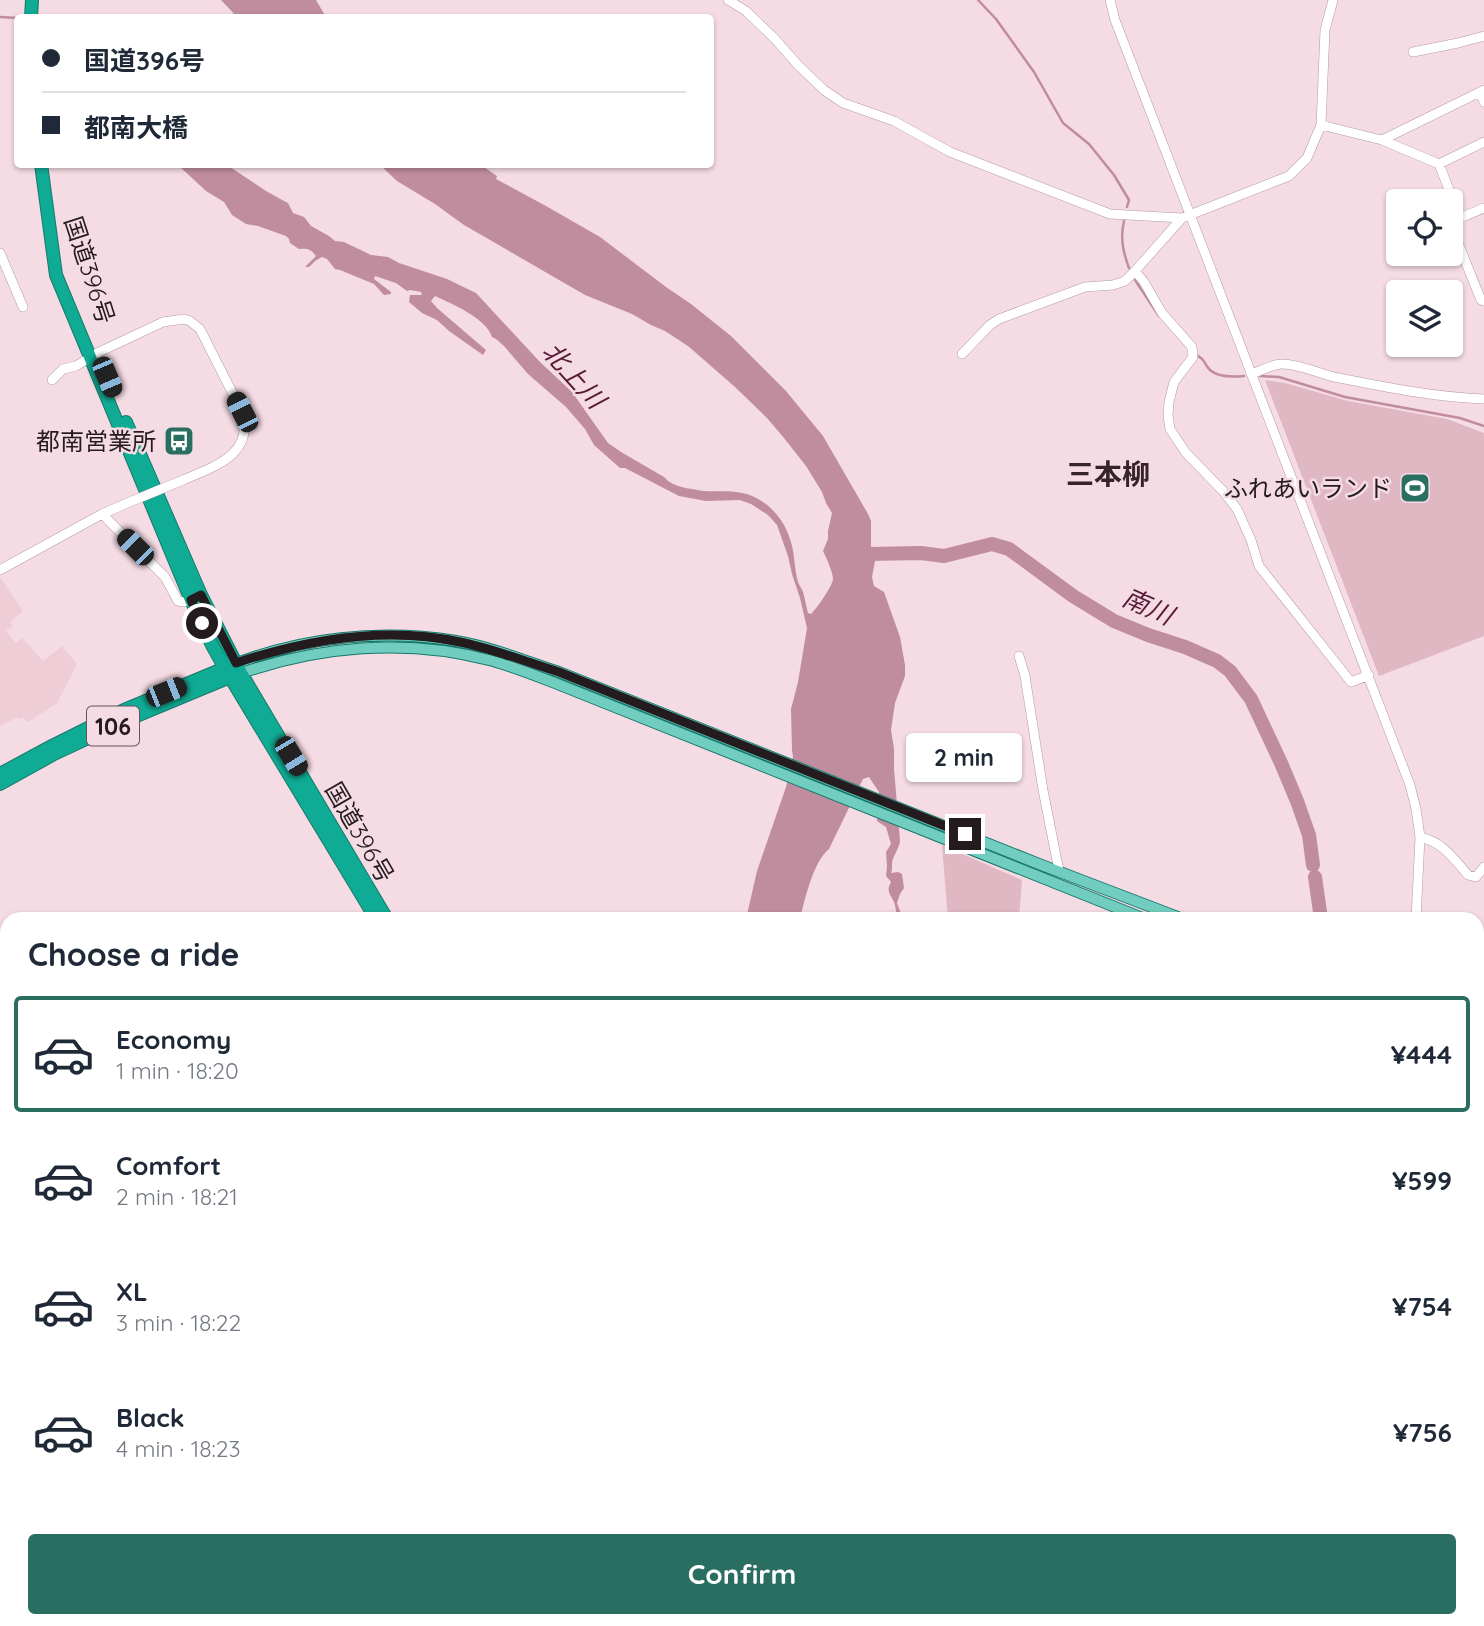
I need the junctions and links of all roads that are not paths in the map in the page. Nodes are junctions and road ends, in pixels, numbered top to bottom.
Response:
1 (729, 0) edge
2 (1110, 0) edge
3 (1333, 0) edge
4 (1484, 36) edge
5 (1413, 52) dead end
6 (1482, 91) edge
7 (1484, 102) edge
8 (1321, 125) junction
9 (1382, 140) junction
10 (1484, 142) edge
11 (1439, 164) junction
12 (41, 168) edge
13 (1449, 189) edge
14 (1483, 210) edge
15 (1186, 216) junction
16 (1463, 217) edge
17 (0, 253) edge
18 (1463, 256) edge
19 (1135, 271) junction
20 (1484, 301) edge
21 (23, 307) dead end
22 (962, 354) dead end
23 (93, 355) junction
24 (1251, 374) junction
25 (51, 380) dead end
26 (1484, 398) edge
27 (102, 514) junction
28 (0, 570) edge
29 (196, 597) junction
30 (491, 655) junction
31 (1019, 656) dead end
32 (233, 670) junction
33 (1369, 675) junction
34 (0, 774) edge
35 (0, 784) edge
36 (1420, 837) junction
37 (1484, 867) edge
38 (1059, 871) junction
39 (372, 912) edge
40 (383, 912) edge
41 (1127, 912) edge
42 (1165, 912) edge
43 (1416, 912) edge

1 - 15 street
2 - 15 street
3 - 8 street
4 - 5 street
6 - 7 street
6 - 9 street
8 - 9 street
8 - 15 street
9 - 11 street
10 - 11 street
11 - 13 street
12 - 23 highway, 国道396号
14 - 16 street
15 - 19 street
15 - 24 street
17 - 21 street
18 - 20 street
19 - 22 street
19 - 33 street
23 - 25 street
23 - 27 street, bridge
23 - 29 highway, 国道396号
24 - 26 street
24 - 33 street
27 - 28 street
27 - 29 street
29 - 32 highway, 国道396号
30 - 32 main road
30 - 38 main road
30 - 41 main road
31 - 38 street
32 - 34 highway, 106
32 - 35 highway, 106
32 - 39 highway, 国道396号
32 - 40 highway, 国道396号
33 - 36 street
36 - 37 street
36 - 43 street
38 - 42 main road

